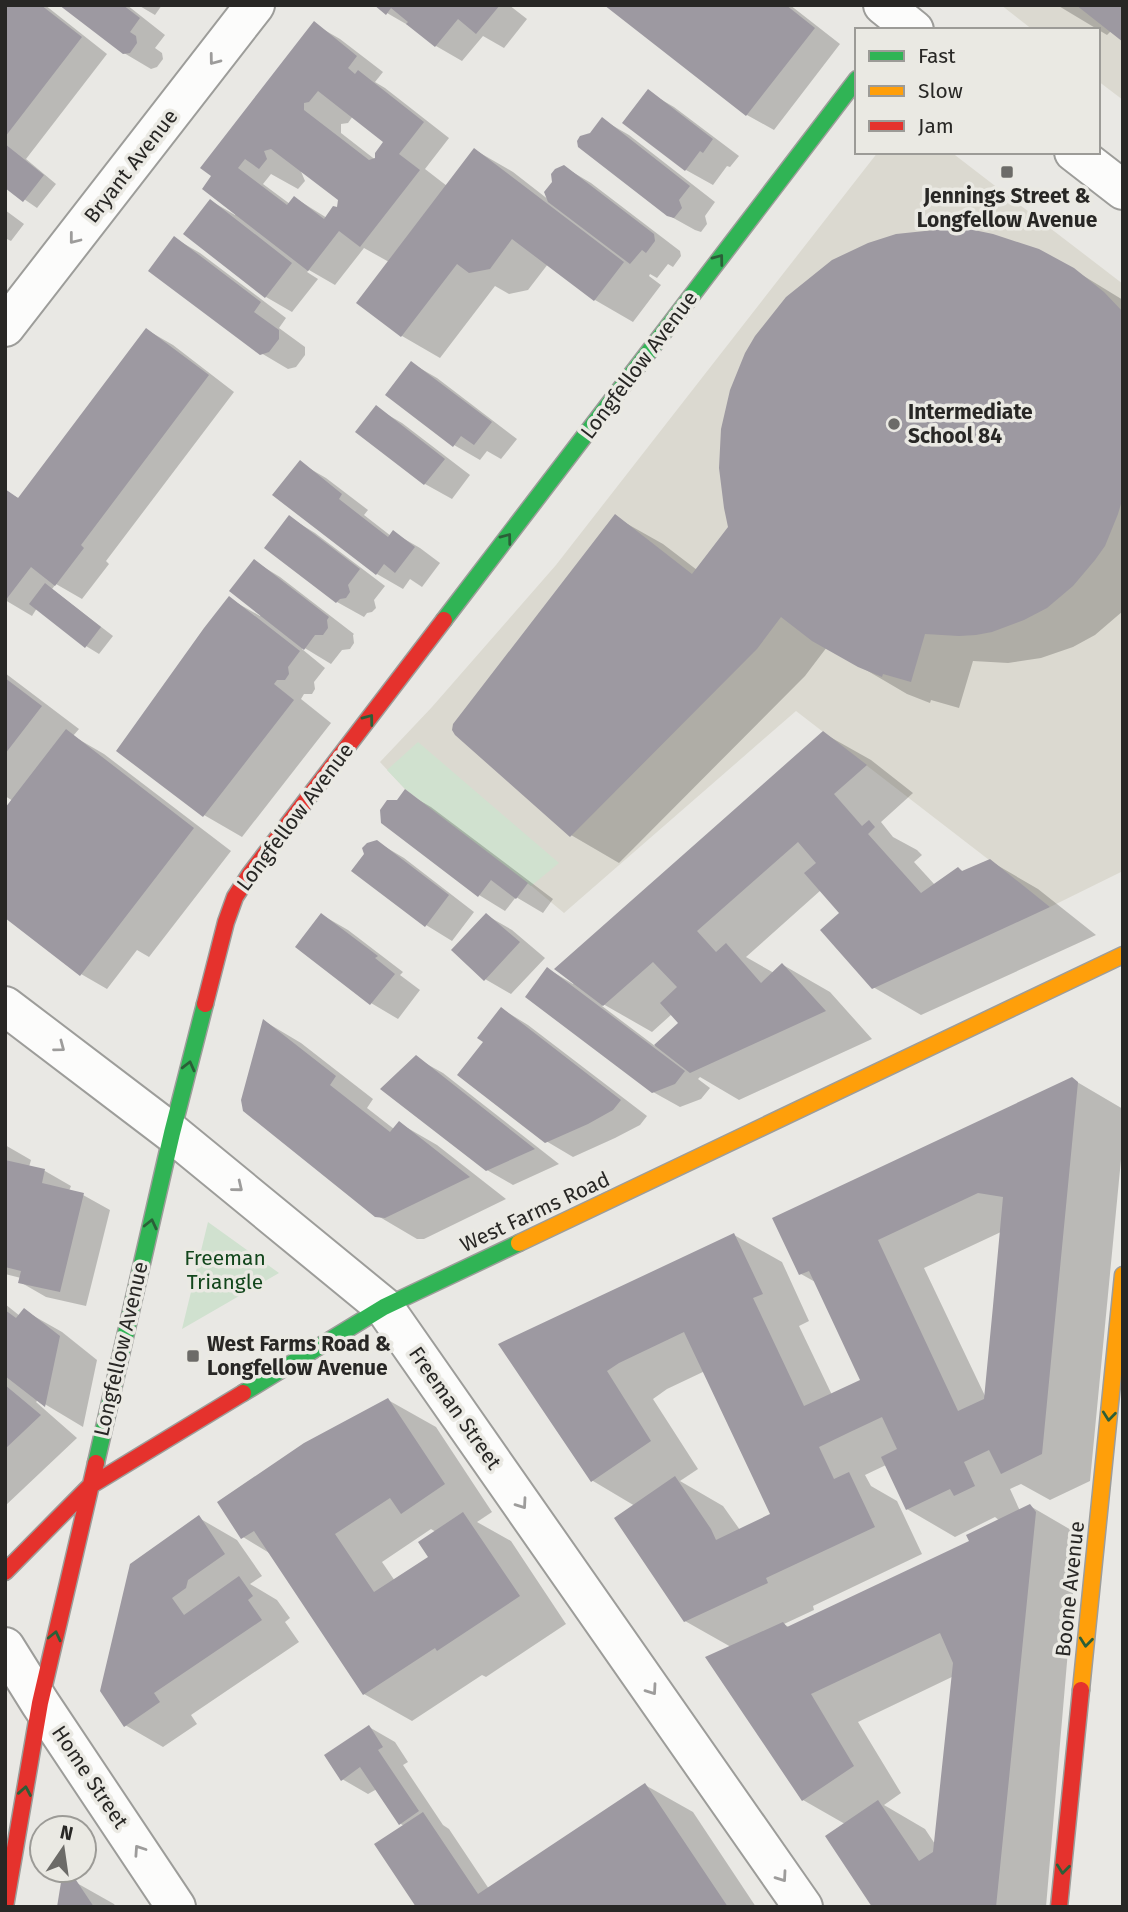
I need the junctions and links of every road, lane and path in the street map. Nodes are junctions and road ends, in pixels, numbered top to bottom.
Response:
1 (255, 5) edge
2 (855, 82) edge
3 (1077, 154) edge
4 (1123, 190) edge
5 (5, 327) edge
6 (1123, 956) edge
7 (5, 1006) edge
8 (172, 1133) junction
9 (1123, 1275) edge
10 (384, 1307) junction
11 (90, 1486) junction
12 (5, 1572) edge
13 (5, 1647) edge
14 (40, 1703) junction
15 (5, 1907) edge
16 (177, 1907) edge
17 (803, 1907) edge
18 (1059, 1907) edge

1 -> 5 street, Bryant Avenue
8 -> 2 street, Longfellow Avenue
3 - 4 street
6 - 10 street, West Farms Road
7 -> 8 street, Freeman Street
8 -> 10 street, Freeman Street
11 -> 8 street, Longfellow Avenue
9 -> 18 street, Boone Avenue
10 - 11 street, West Farms Road
10 -> 17 street, Freeman Street
11 - 12 street, West Farms Road
14 -> 11 street, Longfellow Avenue
13 - 14 street, Home Street
15 -> 14 street, Longfellow Avenue
16 -> 14 street, Home Street

